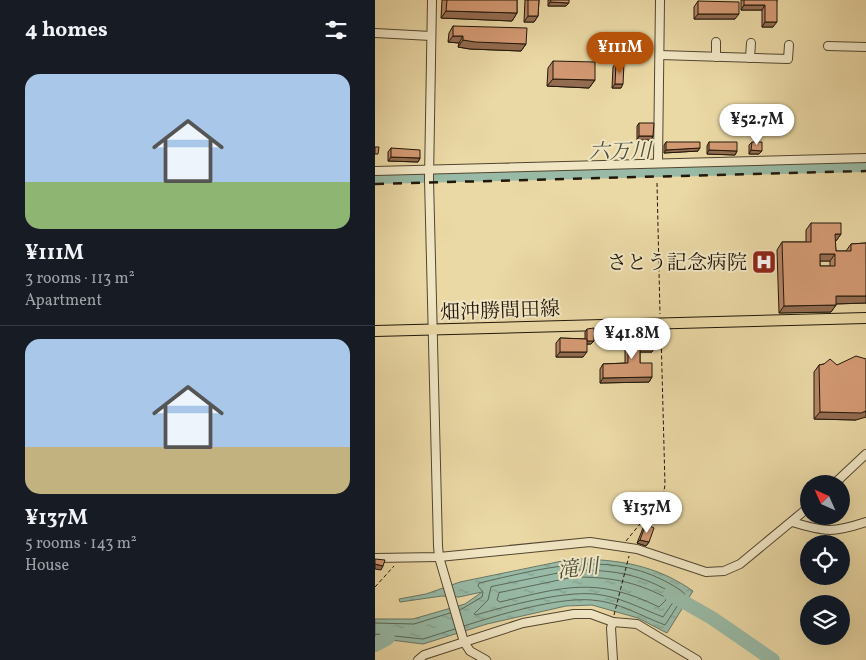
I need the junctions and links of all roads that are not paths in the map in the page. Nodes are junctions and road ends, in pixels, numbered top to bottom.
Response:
1 (432, 0) edge
2 (660, 0) edge
3 (375, 33) edge
4 (431, 36) junction
5 (716, 42) dead end
6 (751, 43) dead end
7 (789, 45) dead end
8 (828, 46) dead end
9 (866, 47) edge
10 (660, 55) junction
11 (716, 57) junction
12 (751, 58) junction
13 (866, 158) edge
14 (659, 162) junction
15 (429, 169) junction
16 (375, 170) edge
17 (866, 318) edge
18 (433, 330) junction
19 (375, 331) edge
20 (866, 454) edge
21 (844, 475) edge
22 (800, 515) edge
23 (792, 522) junction
24 (866, 522) edge
25 (439, 557) junction
26 (375, 558) edge
27 (613, 619) junction
28 (464, 642) junction
29 (418, 660) edge
30 (486, 660) edge
31 (613, 660) edge
32 (697, 660) edge

1 - 4 street
2 - 10 street
3 - 4 street
4 - 15 street
5 - 11 street
6 - 12 street
7 - 12 street
8 - 9 street
10 - 11 street
10 - 14 street
11 - 12 street
13 - 14 street
14 - 15 street
15 - 16 street
15 - 18 street
17 - 18 main road, 畑沖勝間田線
18 - 19 main road, 畑沖勝間田線
18 - 25 street
20 - 21 street
22 - 23 street
23 - 24 street
23 - 25 street
25 - 26 street
25 - 28 street
27 - 28 street
27 - 31 street
27 - 32 street
28 - 29 street
28 - 30 street

